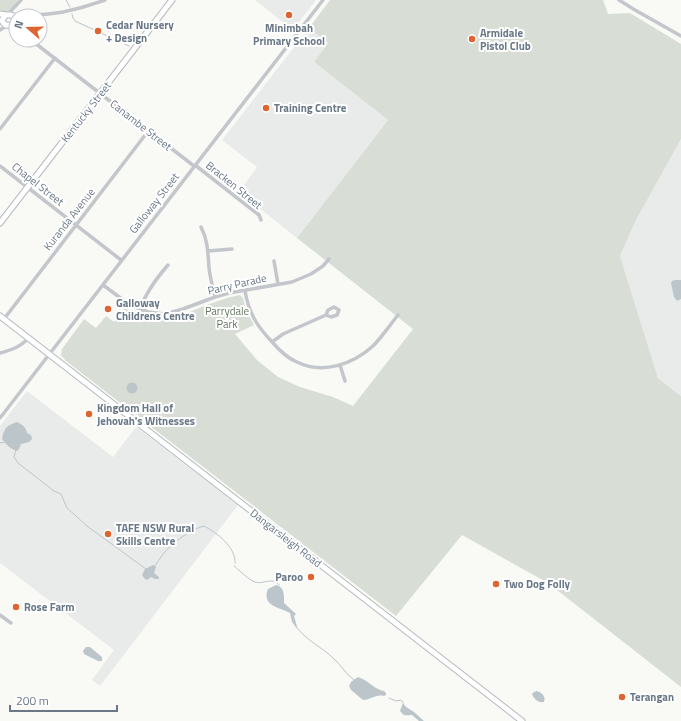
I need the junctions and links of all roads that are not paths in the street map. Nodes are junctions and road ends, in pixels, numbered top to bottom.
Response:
1 (105, 0) edge
2 (172, 0) edge
3 (323, 0) edge
4 (619, 0) edge
5 (48, 14) edge
6 (681, 36) edge
7 (42, 48) edge
8 (55, 58) junction
9 (100, 94) junction
10 (0, 129) edge
11 (148, 130) junction
12 (0, 166) edge
13 (194, 166) junction
14 (28, 188) junction
15 (261, 220) dead end
16 (0, 223) edge
17 (76, 225) junction
18 (201, 227) dead end
19 (232, 249) dead end
20 (208, 252) junction
21 (330, 259) dead end
22 (122, 260) junction
23 (274, 261) dead end
24 (168, 265) dead end
25 (278, 284) junction
26 (103, 285) junction
27 (245, 291) junction
28 (215, 297) junction
29 (140, 309) junction
30 (326, 315) dead end
31 (398, 315) dead end
32 (2, 317) edge
33 (28, 338) junction
34 (272, 342) junction
35 (0, 353) edge
36 (49, 354) junction
37 (340, 365) junction
38 (345, 381) dead end
39 (0, 418) edge
40 (0, 615) edge
41 (11, 623) dead end
42 (522, 721) edge

1 - 5 street
2 - 9 street, Kentucky Street
3 - 13 street, Galloway Street
4 - 6 street
7 - 8 street, Canambe Street
8 - 9 street, Canambe Street
8 - 10 street
9 - 11 street, Canambe Street
9 - 14 street, Kentucky Street
11 - 13 street, Canambe Street
11 - 17 street, Kuranda Avenue
12 - 14 street, Chapel Street
13 - 15 street, Bracken Street
13 - 22 street, Galloway Street
14 - 16 street, Kentucky Street
14 - 17 street, Chapel Street
17 - 22 street, Chapel Street
17 - 32 street, Kuranda Avenue
18 - 20 street
19 - 20 street
20 - 28 street
21 - 25 street, Parry Parade
22 - 26 street, Galloway Street
23 - 25 street
24 - 29 street
25 - 27 street, Parry Parade
26 - 29 street, Parry Parade
26 - 36 street, Galloway Street
27 - 28 street, Parry Parade
27 - 34 street
28 - 29 street, Parry Parade
30 - 34 street
31 - 37 street
32 - 33 street, Dangarsleigh Road
33 - 35 street
33 - 36 street, Dangarsleigh Road
34 - 37 street
36 - 39 street, Galloway Street
36 - 42 street, Dangarsleigh Road
37 - 38 street
40 - 41 street

